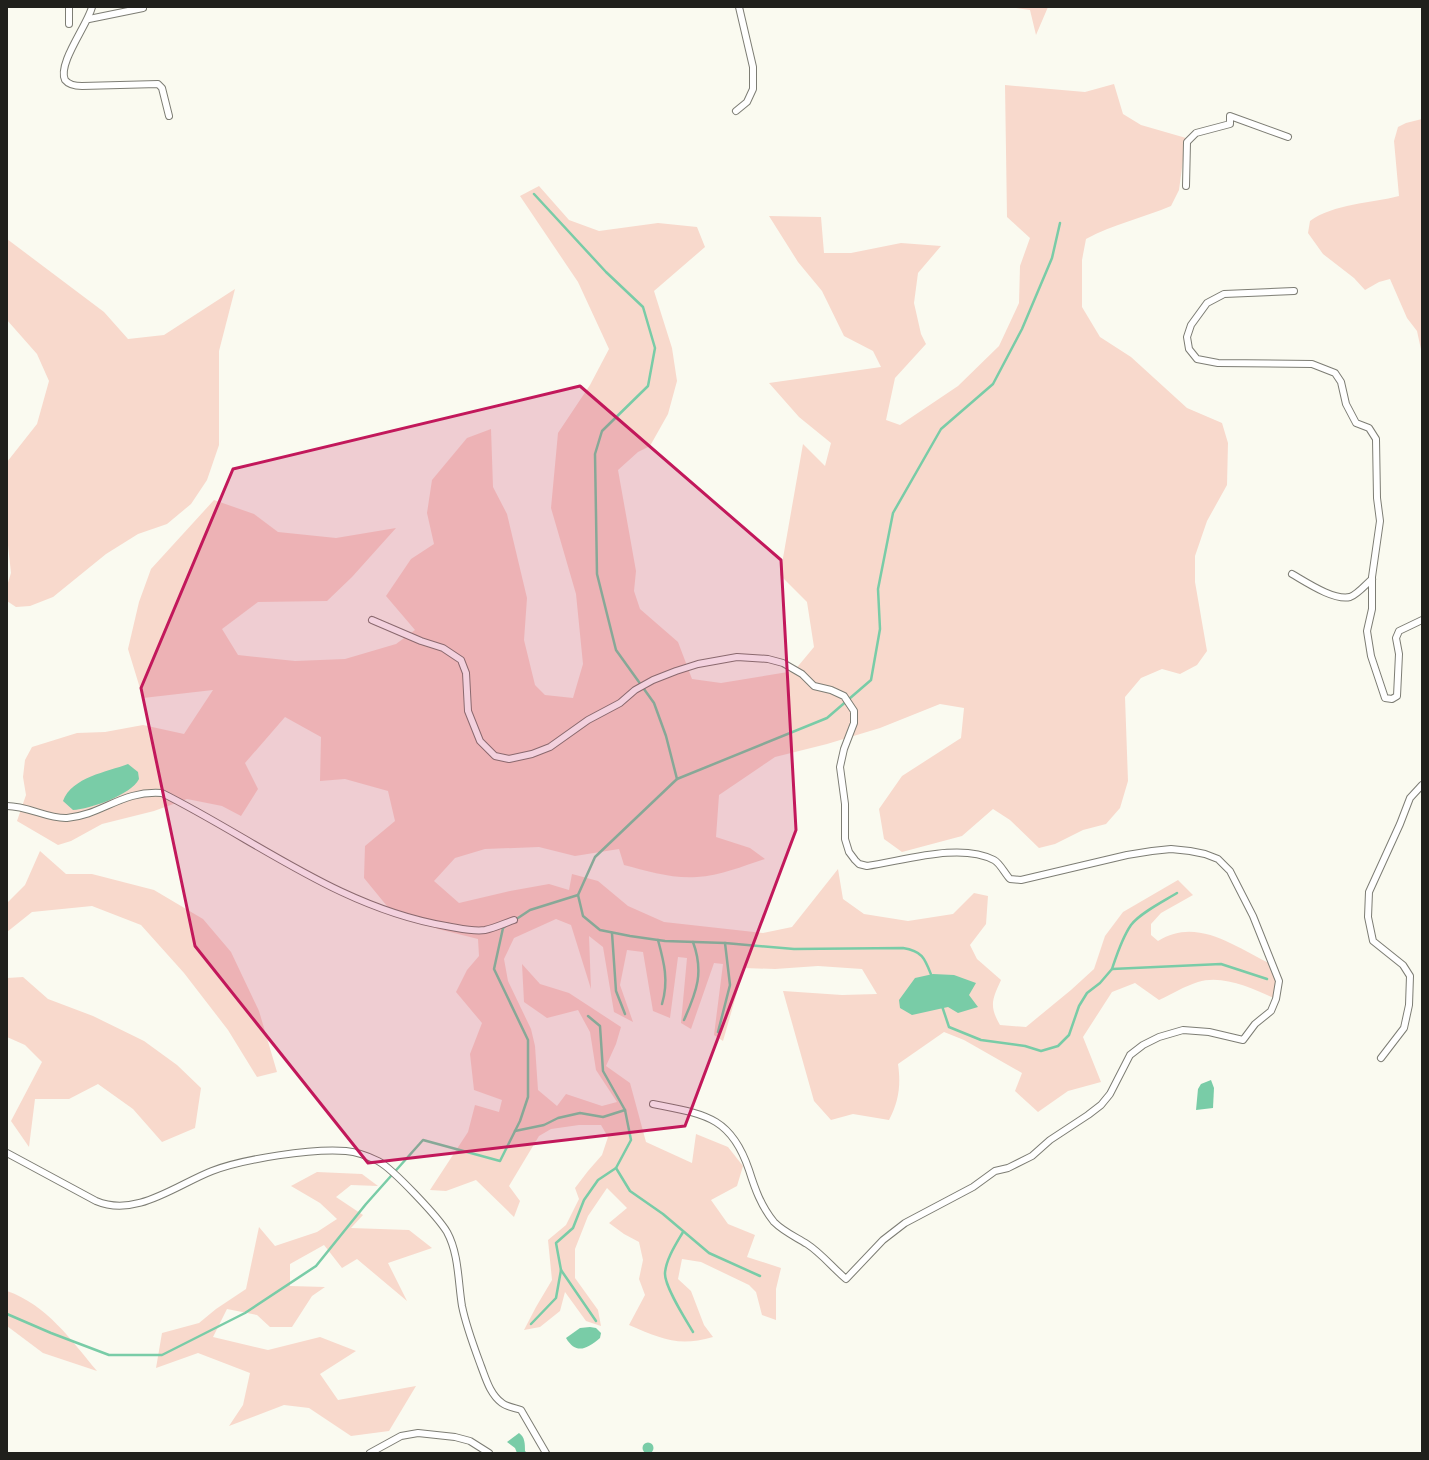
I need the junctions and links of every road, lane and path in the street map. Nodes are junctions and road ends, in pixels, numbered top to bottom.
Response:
1 (69, 7) edge
2 (92, 7) edge
3 (739, 7) edge
4 (143, 8) dead end
5 (89, 19) junction
6 (69, 24) dead end
7 (736, 111) dead end
8 (169, 116) dead end
9 (1288, 137) dead end
10 (1186, 186) dead end
11 (1294, 291) dead end
12 (1292, 574) dead end
13 (1372, 579) junction
14 (372, 620) dead end
15 (1422, 620) edge
16 (1422, 785) edge
17 (7, 806) edge
18 (514, 920) dead end
19 (1381, 1058) dead end
20 (653, 1104) dead end
21 (7, 1153) edge
22 (370, 1453) edge
23 (489, 1453) edge
24 (546, 1453) edge

1 - 6 street
2 - 5 street
3 - 7 street
4 - 5 street
5 - 8 street
9 - 10 street
11 - 13 street
12 - 13 street
13 - 15 street
14 - 20 street
16 - 19 street
17 - 18 street
21 - 24 street
22 - 23 street

